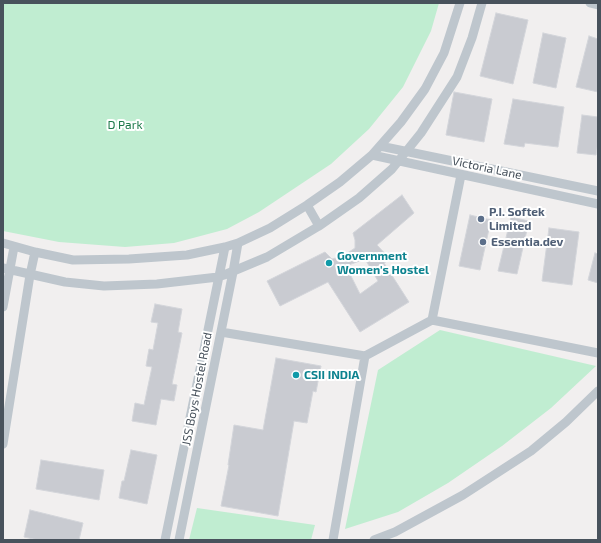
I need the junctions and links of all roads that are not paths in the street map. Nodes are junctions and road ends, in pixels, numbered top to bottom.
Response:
1 (460, 3) edge
2 (482, 3) edge
3 (590, 3) edge
4 (598, 5) edge
5 (380, 146) junction
6 (406, 152) junction
7 (372, 155) junction
8 (399, 160) junction
9 (461, 175) junction
10 (598, 191) edge
11 (598, 204) edge
12 (307, 205) junction
13 (319, 226) junction
14 (3, 243) edge
15 (238, 243) junction
16 (14, 246) junction
17 (225, 247) junction
18 (35, 252) junction
19 (6, 269) edge
20 (233, 272) junction
21 (30, 275) junction
22 (218, 277) junction
23 (3, 306) edge
24 (432, 320) junction
25 (221, 332) junction
26 (598, 353) edge
27 (365, 356) junction
28 (598, 391) edge
29 (3, 444) edge
30 (165, 538) edge
31 (180, 539) edge
32 (333, 540) edge
33 (374, 540) edge

1 - 5 street
2 - 6 street
3 - 4 street
5 - 6 street, Victoria Lane
5 - 7 street
6 - 8 street
6 - 10 street, Victoria Lane
7 - 8 street, Victoria Lane
7 - 12 street
8 - 9 street, Victoria Lane
8 - 13 street
9 - 11 street, Victoria Lane
9 - 24 street
12 - 13 street
12 - 15 street
13 - 20 street
14 - 16 street
15 - 17 street
15 - 20 street, JSS Boys Hostel Road
16 - 18 street
16 - 19 street
17 - 18 street
17 - 22 street, JSS Boys Hostel Road
18 - 21 street
19 - 21 street
19 - 23 street
20 - 22 street
20 - 25 street, JSS Boys Hostel Road
21 - 22 street
21 - 29 street
22 - 30 street, JSS Boys Hostel Road
24 - 26 street
24 - 27 street
25 - 27 street
25 - 31 street, JSS Boys Hostel Road
27 - 32 street
28 - 33 street
30 - 31 street

